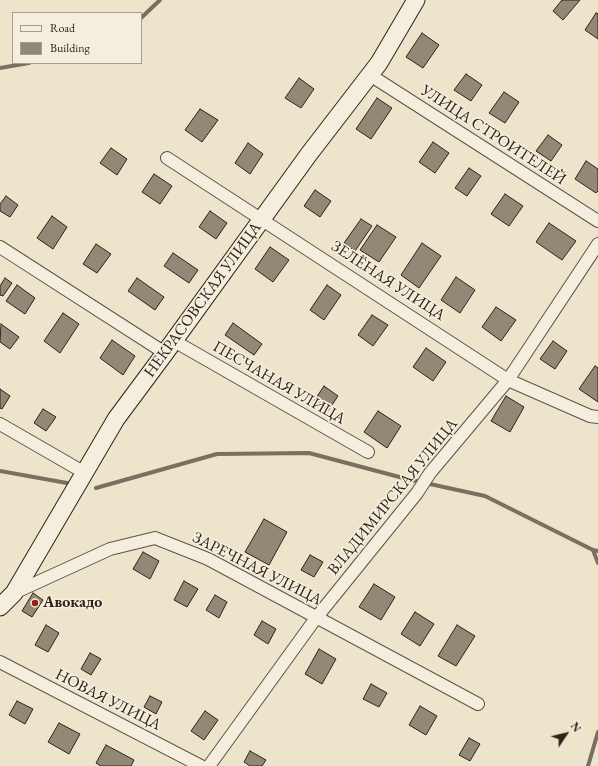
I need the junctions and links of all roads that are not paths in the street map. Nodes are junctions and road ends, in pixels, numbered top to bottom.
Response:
1 (416, 0) edge
2 (370, 75) junction
3 (167, 158) dead end
4 (262, 218) junction
5 (598, 221) edge
6 (598, 244) edge
7 (0, 248) edge
8 (170, 347) junction
9 (508, 380) junction
10 (598, 417) edge
11 (0, 424) edge
12 (368, 452) dead end
13 (85, 473) junction
14 (14, 592) junction
15 (0, 607) edge
16 (316, 618) junction
17 (0, 662) edge
18 (478, 704) dead end
19 (201, 766) edge
20 (209, 766) edge

1 - 2 street, НЕКРАСОВСКАЯ УЛИЦА
2 - 4 street, НЕКРАСОВСКАЯ УЛИЦА
2 - 5 street, УЛИЦА СТРОИТЕЛЕЙ
3 - 4 street, ЗЕЛЁНАЯ УЛИЦА
4 - 8 street, НЕКРАСОВСКАЯ УЛИЦА
4 - 9 street, ЗЕЛЁНАЯ УЛИЦА
6 - 9 street, ВЛАДИМИРСКАЯ УЛИЦА
7 - 8 street, ПЕСЧАНАЯ УЛИЦА
8 - 12 street, ПЕСЧАНАЯ УЛИЦА
8 - 13 street, НЕКРАСОВСКАЯ УЛИЦА
9 - 10 street, ЗЕЛЁНАЯ УЛИЦА
9 - 16 street, ВЛАДИМИРСКАЯ УЛИЦА
11 - 13 street
13 - 14 street, НЕКРАСОВСКАЯ УЛИЦА
14 - 15 street, НЕКРАСОВСКАЯ УЛИЦА
14 - 16 street, ЗАРЕЧНАЯ УЛИЦА
16 - 18 street, ЗАРЕЧНАЯ УЛИЦА
16 - 20 street, ВЛАДИМИРСКАЯ УЛИЦА
17 - 19 street, НОВАЯ УЛИЦА

